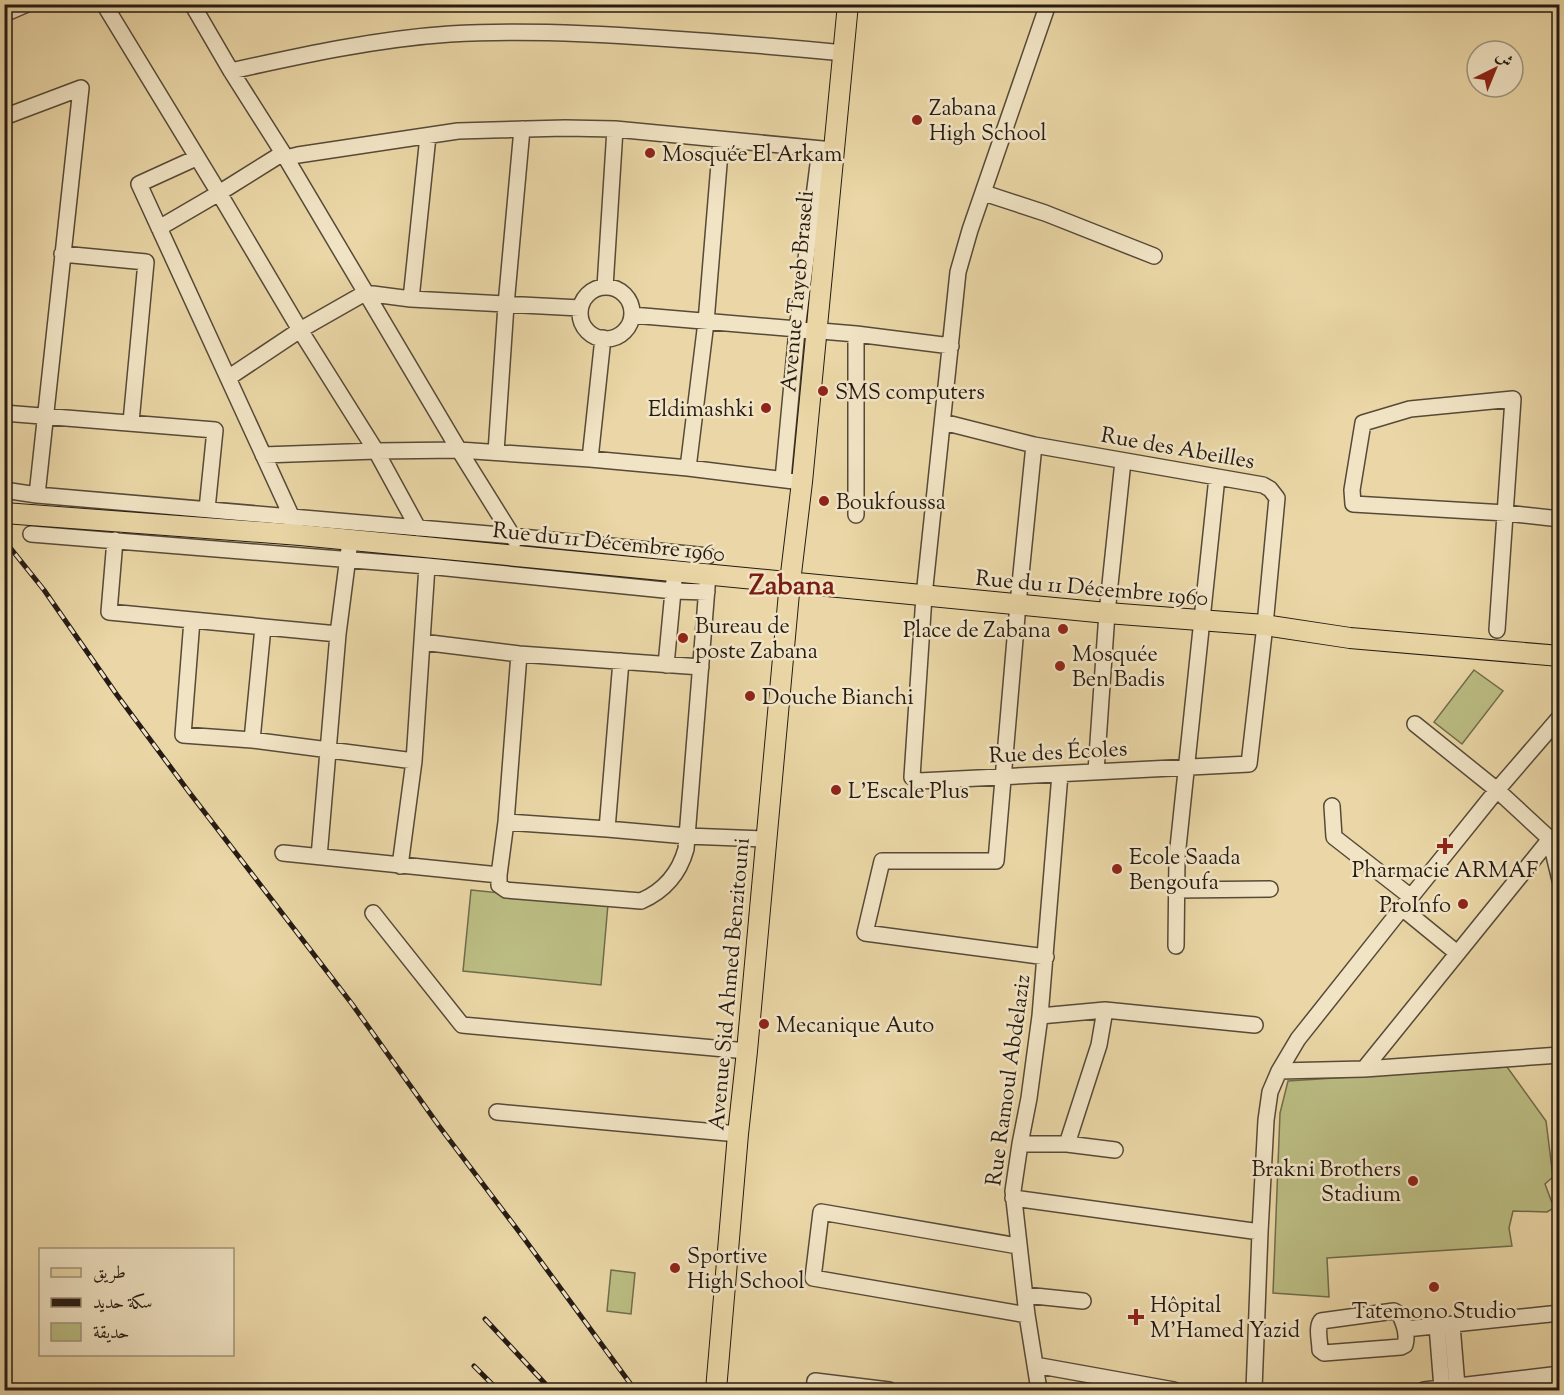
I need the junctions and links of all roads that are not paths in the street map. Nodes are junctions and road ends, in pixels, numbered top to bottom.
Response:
1 (27, 4) edge
2 (104, 4) edge
3 (192, 4) edge
4 (848, 4) edge
5 (1048, 4) edge
6 (4, 14) edge
7 (844, 53) junction
8 (231, 71) junction
9 (4, 117) edge
10 (522, 129) junction
11 (615, 129) junction
12 (428, 136) junction
13 (721, 141) junction
14 (827, 150) junction
15 (284, 156) junction
16 (196, 158) junction
17 (984, 193) junction
18 (219, 194) junction
19 (159, 228) junction
20 (62, 254) junction
21 (1154, 256) dead end
22 (604, 287) junction
23 (365, 293) junction
24 (411, 299) junction
25 (506, 305) junction
26 (580, 308) junction
27 (632, 315) junction
28 (706, 322) junction
29 (300, 330) junction
30 (807, 330) junction
31 (856, 334) junction
32 (603, 338) junction
33 (951, 346) junction
34 (228, 378) junction
35 (4, 413) edge
36 (46, 416) junction
37 (131, 422) junction
38 (943, 422) junction
39 (1034, 445) junction
40 (459, 450) junction
41 (376, 451) junction
42 (496, 452) junction
43 (263, 455) junction
44 (590, 459) junction
45 (1123, 461) junction
46 (688, 468) junction
47 (1217, 477) junction
48 (793, 481) junction
49 (4, 490) edge
50 (37, 495) junction
51 (207, 508) junction
52 (4, 513) edge
53 (1506, 513) junction
54 (856, 515) dead end
55 (291, 517) junction
56 (1560, 519) edge
57 (418, 528) junction
58 (31, 534) dead end
59 (300, 535) junction
60 (512, 536) junction
61 (116, 540) junction
62 (349, 550) junction
63 (528, 557) junction
64 (427, 566) junction
65 (708, 575) junction
66 (674, 581) junction
67 (790, 582) junction
68 (924, 596) junction
69 (1018, 604) junction
70 (1107, 613) junction
71 (192, 620) junction
72 (1202, 621) junction
73 (1265, 625) junction
74 (263, 627) junction
75 (1497, 630) dead end
76 (338, 634) junction
77 (1350, 638) junction
78 (422, 642) junction
79 (1560, 644) edge
80 (519, 654) junction
81 (1560, 656) edge
82 (621, 661) junction
83 (666, 665) junction
84 (1560, 665) edge
85 (701, 667) junction
86 (1560, 717) edge
87 (1415, 723) dead end
88 (252, 740) junction
89 (328, 750) junction
90 (414, 762) junction
91 (1186, 767) junction
92 (1096, 771) junction
93 (1060, 774) junction
94 (1004, 777) junction
95 (1497, 790) junction
96 (1332, 806) dead end
97 (506, 822) junction
98 (607, 829) junction
99 (687, 836) junction
100 (1555, 838) edge
101 (765, 839) junction
102 (283, 853) dead end
103 (319, 856) junction
104 (400, 866) junction
105 (499, 875) junction
106 (1560, 880) edge
107 (1270, 889) dead end
108 (1177, 890) junction
109 (1407, 902) junction
110 (373, 914) dead end
111 (1176, 946) dead end
112 (1457, 952) junction
113 (1046, 957) junction
114 (1105, 1010) junction
115 (1040, 1016) junction
116 (1255, 1025) dead end
117 (747, 1051) junction
118 (1560, 1055) edge
119 (1364, 1068) junction
120 (1279, 1071) junction
121 (497, 1112) dead end
122 (738, 1134) junction
123 (1020, 1144) junction
124 (1067, 1144) junction
125 (1115, 1150) dead end
126 (1013, 1198) junction
127 (1260, 1232) junction
128 (1018, 1246) junction
129 (1025, 1294) junction
130 (1083, 1301) dead end
131 (1560, 1313) edge
132 (1027, 1315) junction
133 (1444, 1325) junction
134 (1406, 1329) junction
135 (1035, 1365) junction
136 (1560, 1374) edge
137 (1451, 1388) edge
138 (716, 1390) edge
139 (814, 1390) edge
140 (889, 1390) edge
141 (1039, 1390) edge
142 (1174, 1390) edge
143 (1254, 1390) edge
144 (1424, 1390) edge

1 - 6 street
2 - 16 street
3 - 8 street
4 - 7 main road, Avenue Tayeb Braseli
5 - 17 street
7 - 8 street
7 - 14 main road, Avenue Tayeb Braseli
8 - 15 street
9 - 20 street
10 - 11 street
10 - 12 street
10 - 25 street
11 - 13 street
11 - 22 street
12 - 15 street
12 - 24 street
13 - 14 street
13 - 28 street
14 - 30 main road, Avenue Tayeb Braseli
15 - 18 street
15 - 23 street
16 - 18 street
16 - 19 street
17 - 21 street
17 - 33 street
18 - 19 street
18 - 29 street
19 - 34 street
20 - 36 street
20 - 37 street
22 - 26 street
22 - 27 street
23 - 24 street
23 - 29 street
23 - 40 street
24 - 25 street
25 - 26 street
25 - 42 street
26 - 32 street
27 - 28 street
27 - 32 street
28 - 30 street
28 - 46 street
29 - 34 street
29 - 41 street
30 - 31 street
30 - 48 main road, Avenue Tayeb Braseli
31 - 33 street
31 - 54 street
32 - 44 street
33 - 38 street
34 - 43 street
35 - 36 street
36 - 37 street
36 - 50 street
37 - 51 street
38 - 39 street, Rue des Abeilles
38 - 68 street
39 - 45 street, Rue des Abeilles
39 - 69 street
40 - 41 street
40 - 42 street
40 - 60 street
41 - 43 street
41 - 57 street
42 - 44 street
43 - 55 street
44 - 46 street
45 - 47 street, Rue des Abeilles
45 - 70 street
46 - 48 street
47 - 72 street
47 - 73 street, Rue des Abeilles
48 - 67 main road, Avenue Tayeb Braseli
49 - 50 street
50 - 51 street
51 - 55 street
52 - 59 main road, Rue du 11 Décembre 1960
53 - 53 street
53 - 56 street
53 - 75 street
55 - 57 street
55 - 59 street
57 - 60 street
58 - 61 street
59 - 62 main road, Rue du 11 Décembre 1960
60 - 63 street
60 - 65 street
61 - 62 street
61 - 71 street
62 - 63 main road, Rue du 11 Décembre 1960
62 - 64 street
62 - 76 street
63 - 66 main road, Rue du 11 Décembre 1960
64 - 66 street
64 - 78 street
65 - 66 main road, Rue du 11 Décembre 1960
65 - 67 main road, Rue du 11 Décembre 1960
65 - 85 street
66 - 83 street
67 - 68 main road, Rue du 11 Décembre 1960
67 - 101 main road, Avenue Sid Ahmed Benzitouni
68 - 69 main road, Rue du 11 Décembre 1960
68 - 94 street, Rue des Écoles
69 - 70 main road, Rue du 11 Décembre 1960
69 - 94 street
70 - 72 main road, Rue du 11 Décembre 1960
70 - 92 street
71 - 74 street
71 - 88 street
72 - 73 main road, Rue du 11 Décembre 1960
72 - 91 street
73 - 77 main road, Rue du 11 Décembre 1960
73 - 91 street, Rue des Écoles
74 - 76 street
74 - 88 street
76 - 89 street
77 - 79 main road, Rue du 11 Décembre 1960
77 - 81 main road, Rue du 11 Décembre 1960
77 - 84 main road, Rue du 11 Décembre 1960
78 - 80 street
78 - 90 street
80 - 82 street
80 - 97 street
82 - 83 street
82 - 98 street
83 - 85 street
85 - 99 street
86 - 95 street
87 - 95 street
88 - 89 street
89 - 90 street
89 - 103 street
90 - 104 street
91 - 92 street, Rue des Écoles
91 - 108 street
92 - 93 street, Rue des Écoles
93 - 94 street, Rue des Écoles
93 - 113 street, Rue Ramoul Abdelaziz
94 - 113 street
95 - 100 street
95 - 109 street
96 - 109 street
97 - 98 street
97 - 105 street
98 - 99 street
99 - 101 street
99 - 105 street
100 - 106 street
100 - 112 street
101 - 117 main road, Avenue Sid Ahmed Benzitouni
102 - 103 street
103 - 104 street
104 - 105 street
107 - 108 street
108 - 111 street
109 - 112 street
109 - 120 street
110 - 117 street
112 - 119 street
113 - 115 street, Rue Ramoul Abdelaziz
114 - 115 street
114 - 116 street
114 - 124 street
115 - 123 street, Rue Ramoul Abdelaziz
117 - 122 main road, Avenue Sid Ahmed Benzitouni
118 - 119 street
119 - 120 street
120 - 127 street
121 - 122 street
122 - 138 main road, Avenue Sid Ahmed Benzitouni
123 - 124 street
123 - 126 street, Rue Ramoul Abdelaziz
124 - 125 street
126 - 127 street
126 - 128 street, Rue Ramoul Abdelaziz
127 - 143 street
128 - 129 street, Rue Ramoul Abdelaziz
128 - 132 street
129 - 130 street
129 - 132 street, Rue Ramoul Abdelaziz
131 - 133 street
132 - 135 street, Rue Ramoul Abdelaziz
133 - 134 street
133 - 137 street
134 - 134 street
135 - 141 street, Rue Ramoul Abdelaziz
135 - 142 street
136 - 137 street
137 - 144 street
139 - 140 street

